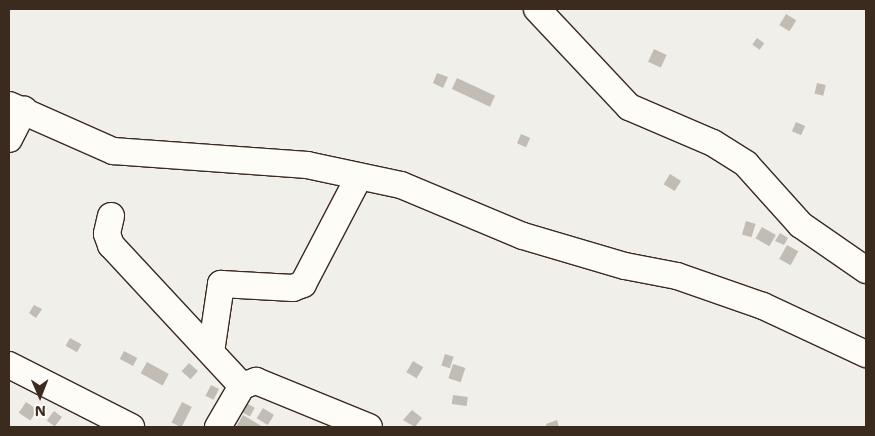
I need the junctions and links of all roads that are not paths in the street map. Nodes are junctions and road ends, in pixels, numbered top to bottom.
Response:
1 (537, 9) edge
2 (16, 108) edge
3 (9, 138) edge
4 (359, 176) junction
5 (111, 216) dead end
6 (866, 270) edge
7 (211, 352) junction
8 (866, 354) edge
9 (9, 365) edge
10 (242, 386) junction
11 (359, 425) edge
12 (131, 427) edge
13 (218, 427) edge

1 - 6 street
2 - 3 street
2 - 4 street
4 - 7 street
4 - 8 street
5 - 7 street
7 - 10 street
9 - 12 street
10 - 11 street
10 - 13 street

